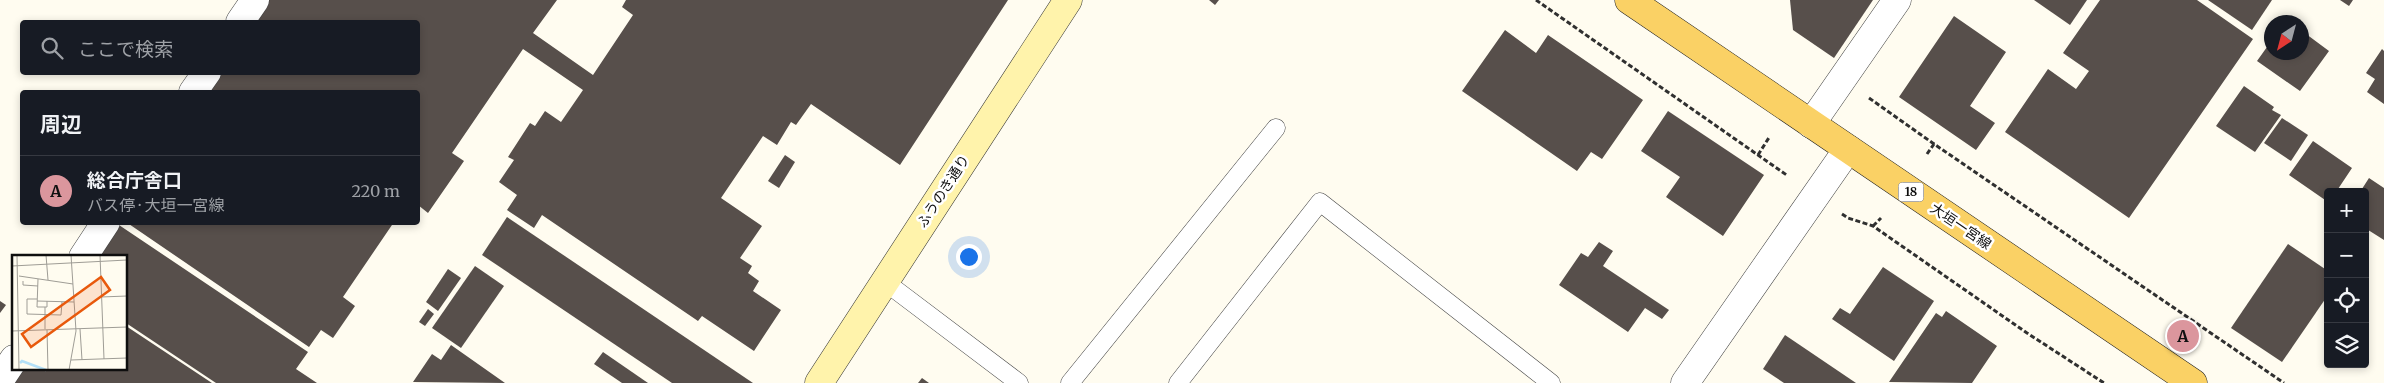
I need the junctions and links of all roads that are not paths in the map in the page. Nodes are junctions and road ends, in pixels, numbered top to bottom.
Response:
1 (255, 0) edge
2 (1068, 0) edge
3 (1629, 0) edge
4 (1897, 0) edge
5 (241, 20) edge
6 (205, 75) edge
7 (194, 90) edge
8 (1811, 124) junction
9 (1276, 128) dead end
10 (1848, 149) junction
11 (104, 225) edge
12 (84, 255) edge
13 (884, 281) junction
14 (12, 362) edge
15 (0, 380) edge
16 (819, 383) edge
17 (1020, 383) edge
18 (1070, 383) edge
19 (1178, 383) edge
20 (1551, 383) edge
21 (1685, 383) edge
22 (2193, 383) edge

1 - 5 street
2 - 13 street, ふうのき通り
3 - 8 main road, 大垣一宮線 / 18
4 - 8 street
6 - 7 street
8 - 10 main road, 大垣一宮線 / 18
9 - 18 lane
10 - 21 street
10 - 22 main road, 大垣一宮線 / 18
11 - 12 street
13 - 16 street, ふうのき通り
13 - 17 lane
14 - 15 street
19 - 20 lane

